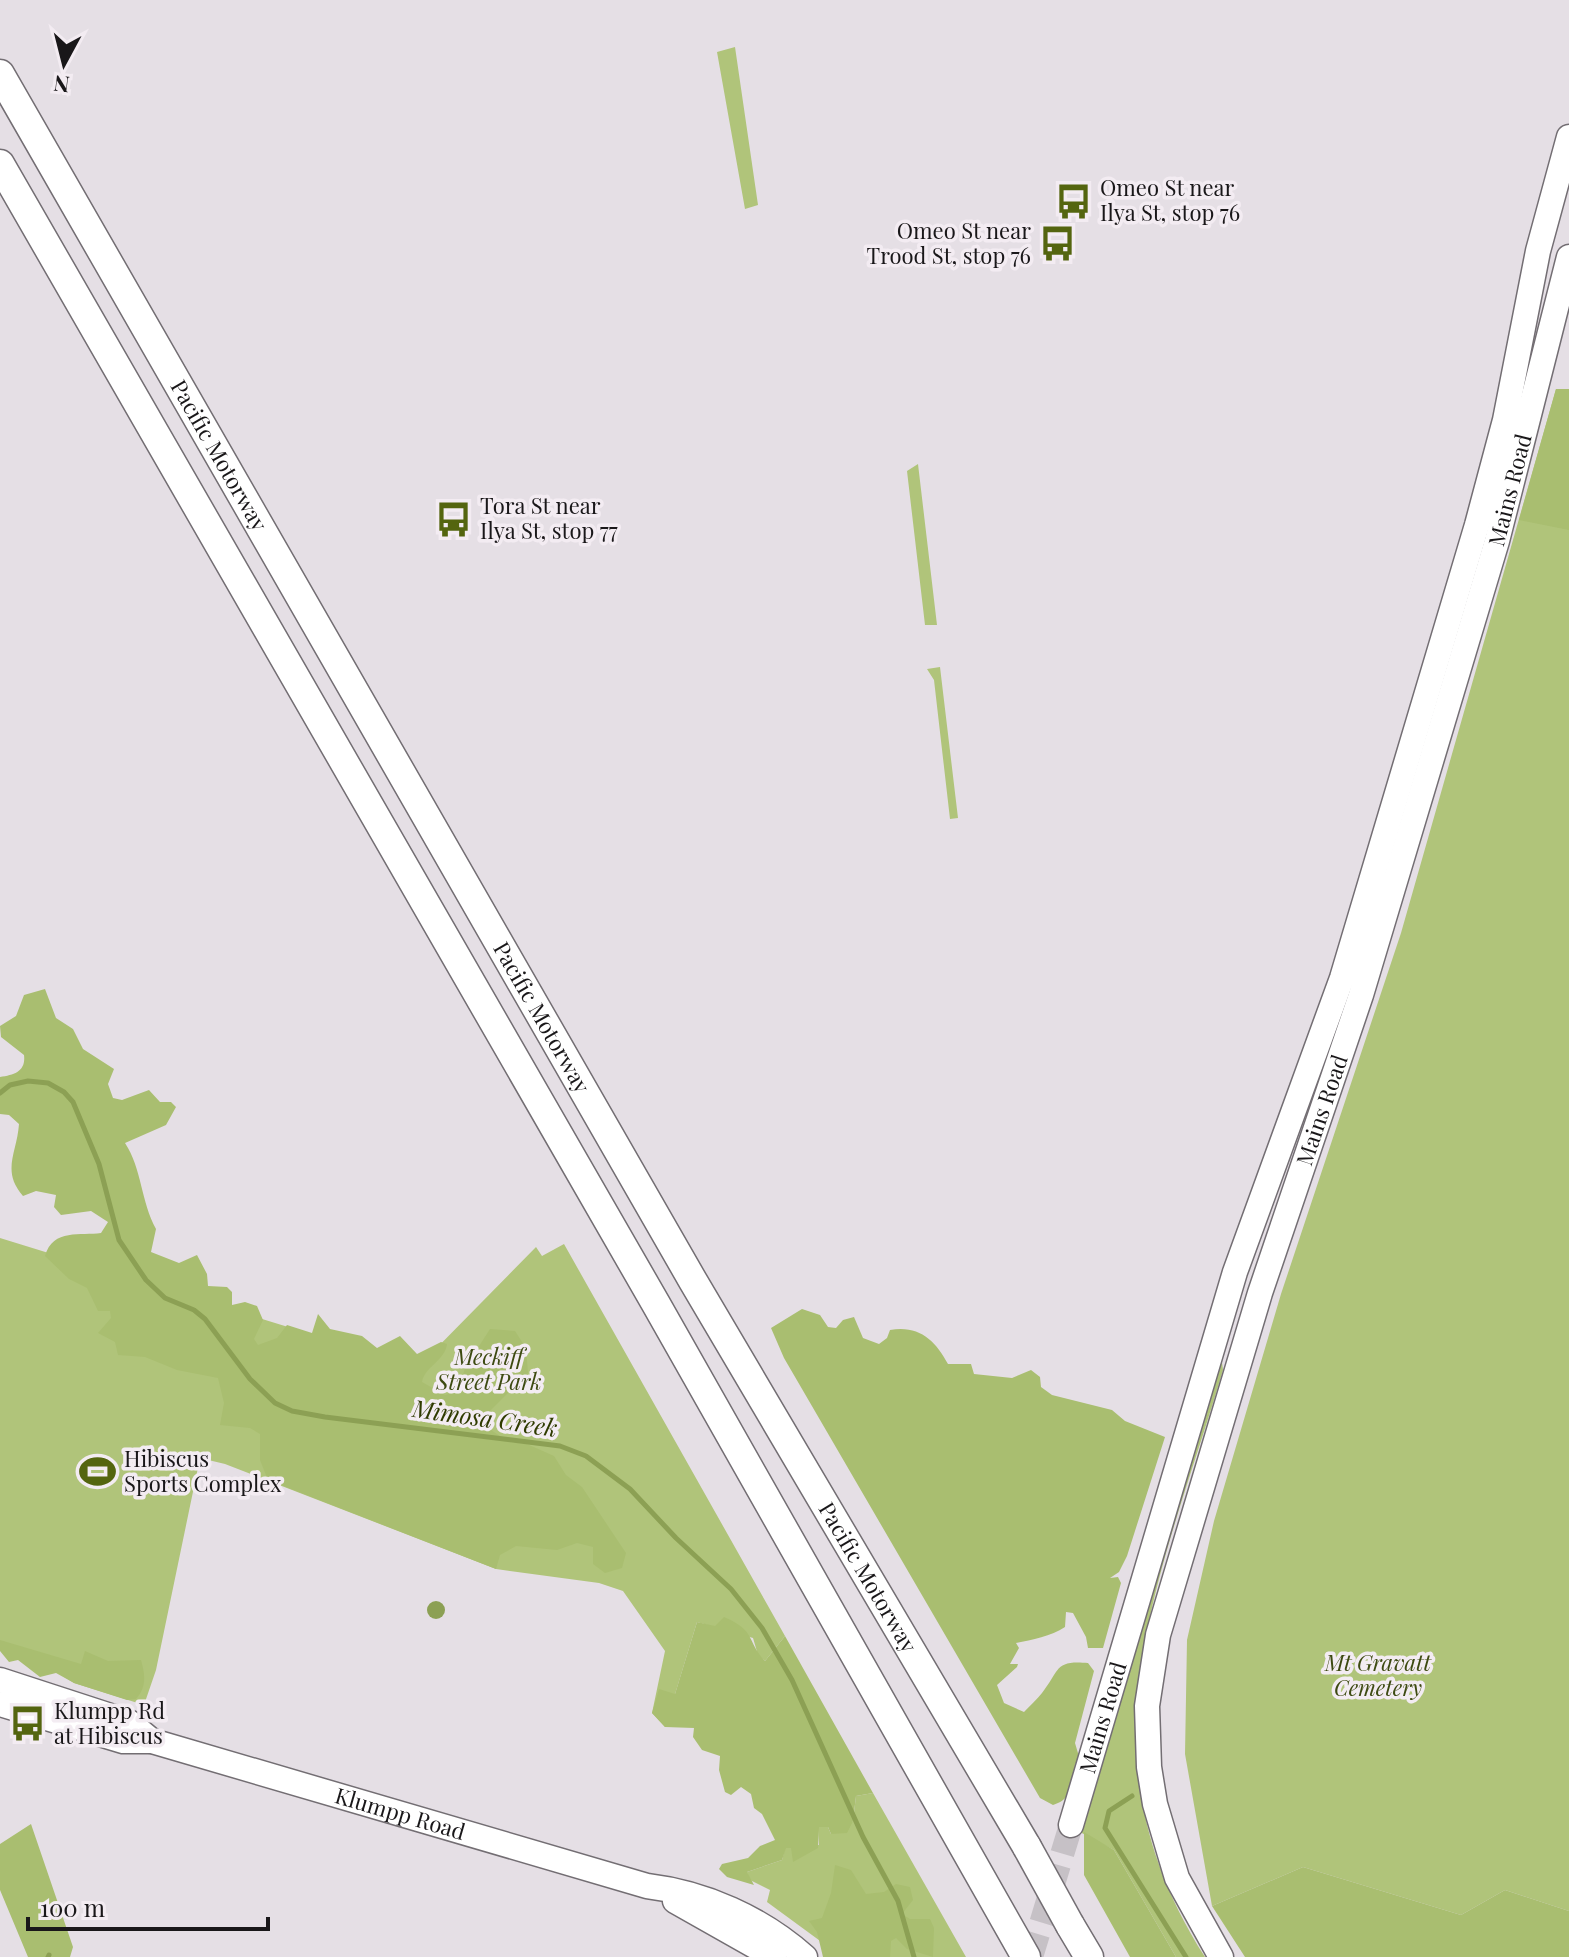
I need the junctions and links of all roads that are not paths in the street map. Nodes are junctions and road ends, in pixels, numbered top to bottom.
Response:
1 (0, 74) edge
2 (1569, 137) edge
3 (0, 164) edge
4 (1569, 257) edge
5 (0, 1680) edge
6 (0, 1704) edge
7 (152, 1741) junction
8 (1071, 1825) tunnel mouth
9 (647, 1886) junction
10 (774, 1957) edge
11 (805, 1957) edge
12 (1026, 1957) edge
13 (1089, 1957) edge
14 (1221, 1957) edge

1 - 13 highway, Pacific Motorway, bridge
2 - 8 main road, Mains Road
3 - 12 highway, Pacific Motorway
4 - 14 main road, Mains Road
5 - 7 main road, Klumpp Road
6 - 7 main road, Klumpp Road
7 - 9 main road, Klumpp Road
9 - 10 main road, Klumpp Road
9 - 11 main road, Klumpp Road

